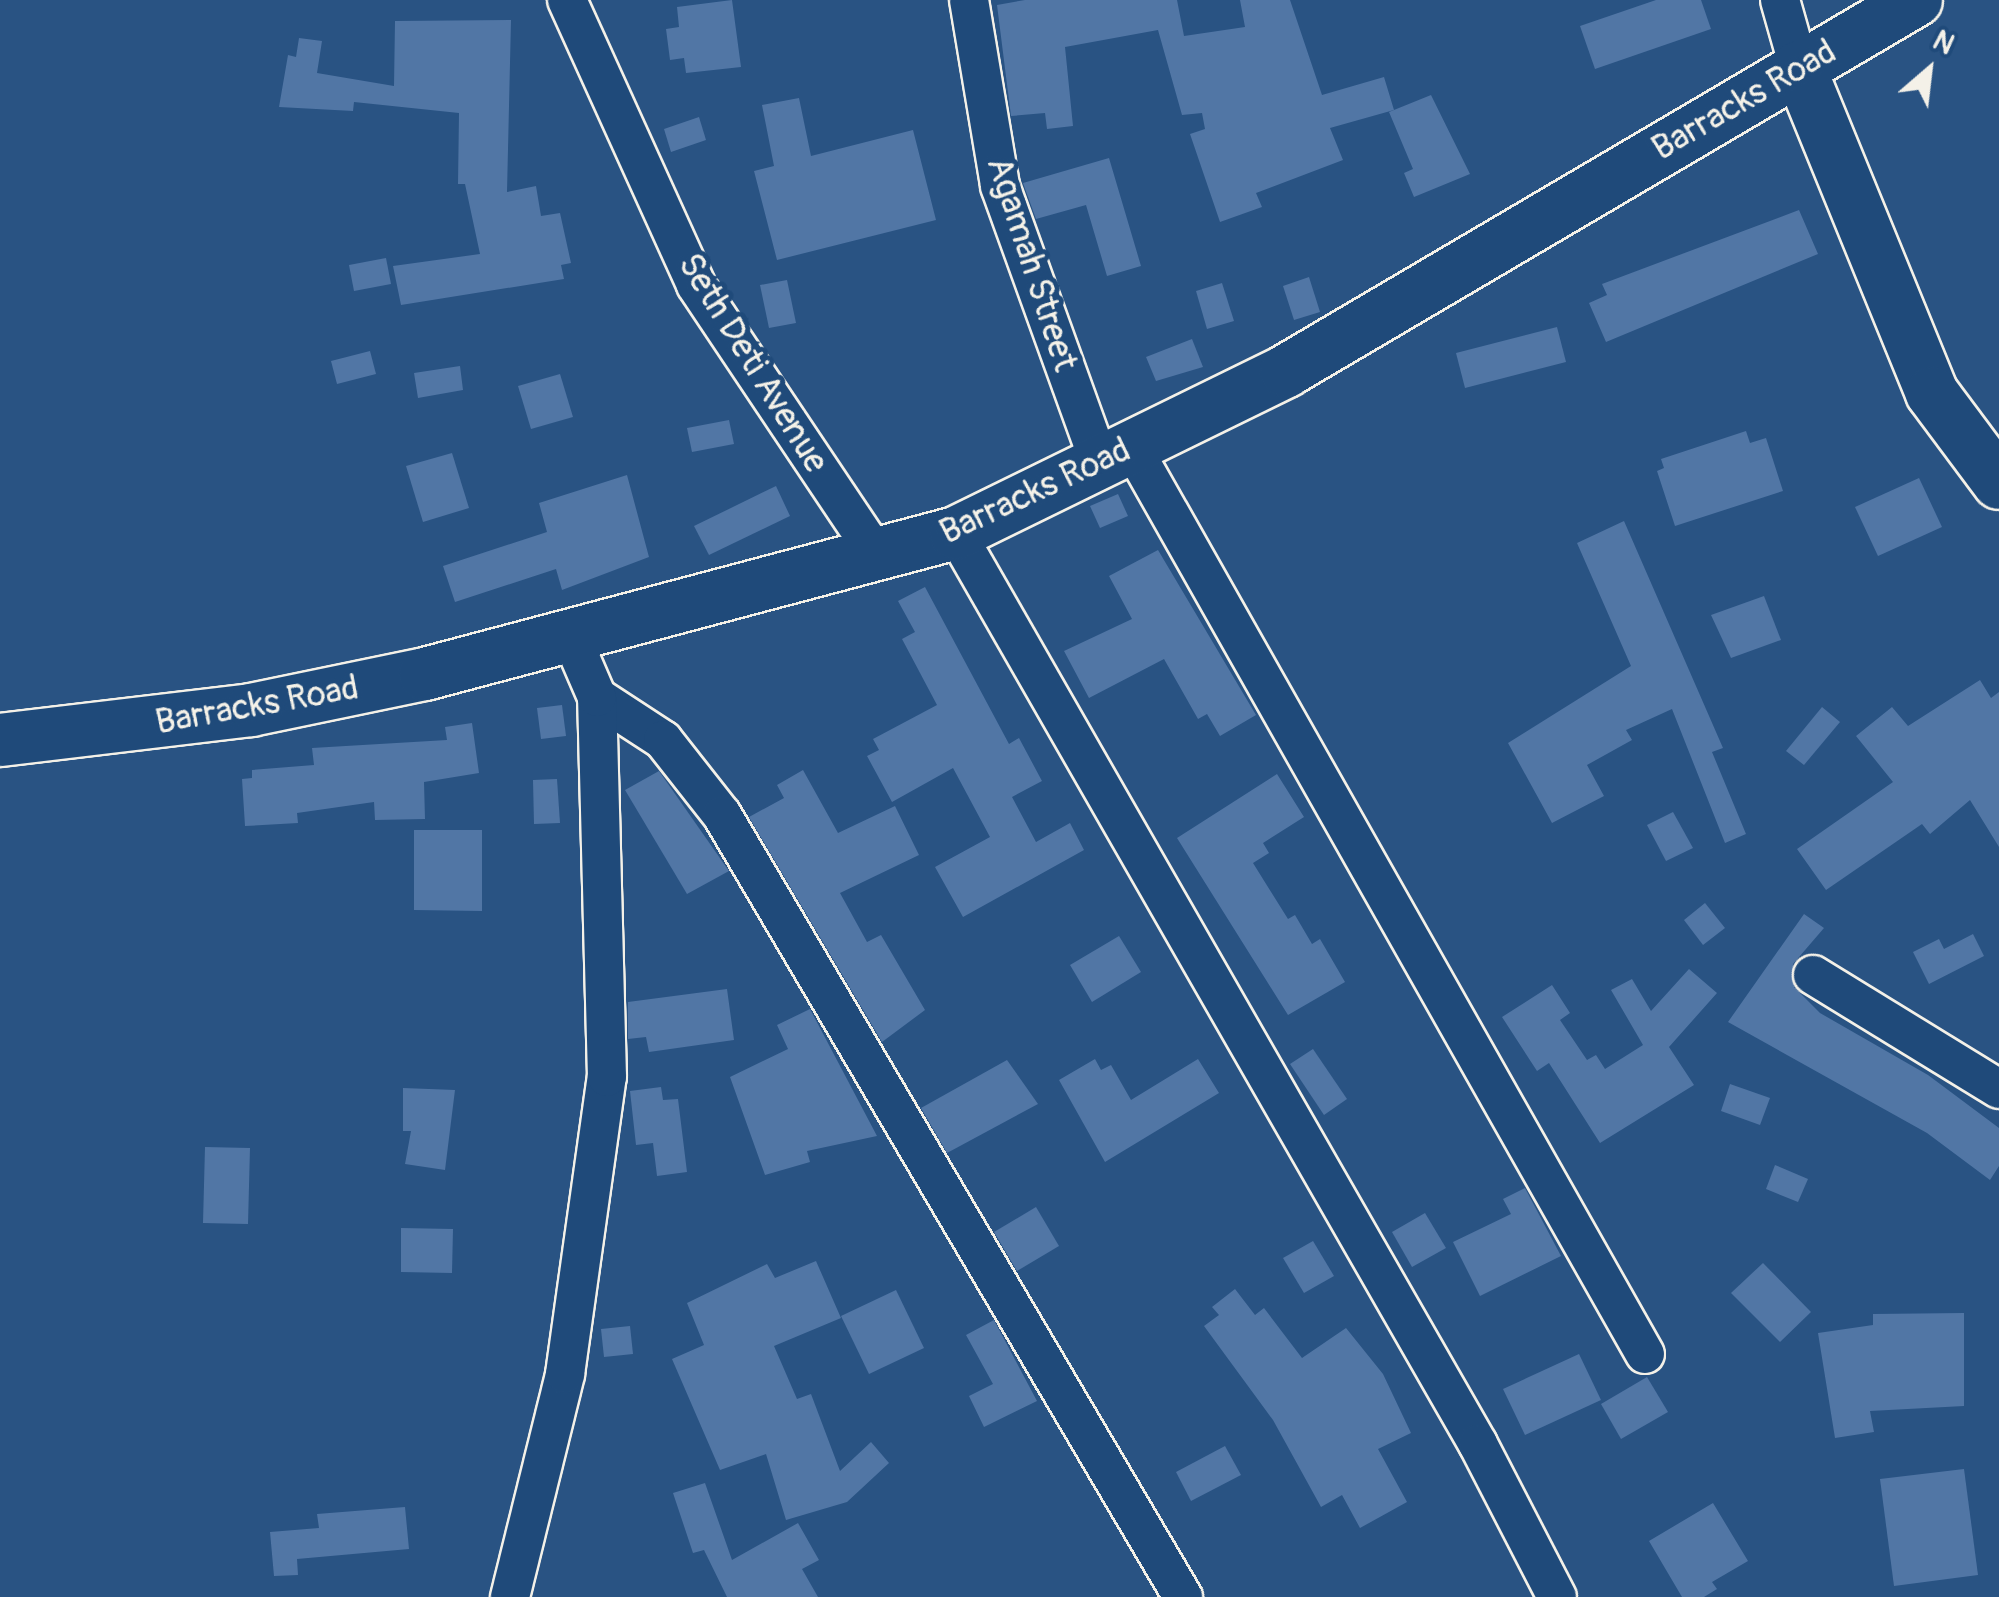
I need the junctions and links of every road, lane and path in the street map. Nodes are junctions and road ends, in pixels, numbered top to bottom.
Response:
1 (566, 0) edge
2 (969, 0) edge
3 (1780, 0) edge
4 (1916, 0) edge
5 (1799, 67) junction
6 (1116, 456) junction
7 (1999, 483) edge
8 (956, 533) junction
9 (877, 555) junction
10 (572, 640) junction
11 (597, 697) junction
12 (0, 740) edge
13 (1812, 975) dead end
14 (1999, 1088) edge
15 (1644, 1354) dead end
16 (510, 1597) edge
17 (1183, 1597) edge
18 (1556, 1597) edge

1 - 9 street, Seth Deti Avenue
2 - 6 street, Agamah Street
3 - 5 street
4 - 5 street, Barracks Road
5 - 6 street, Barracks Road
5 - 7 street
6 - 8 street, Barracks Road
6 - 15 street, Agamah Street
8 - 9 street, Barracks Road
8 - 18 street
9 - 10 street, Barracks Road
10 - 11 street
10 - 12 street, Barracks Road
11 - 16 street
11 - 17 street
13 - 14 street

